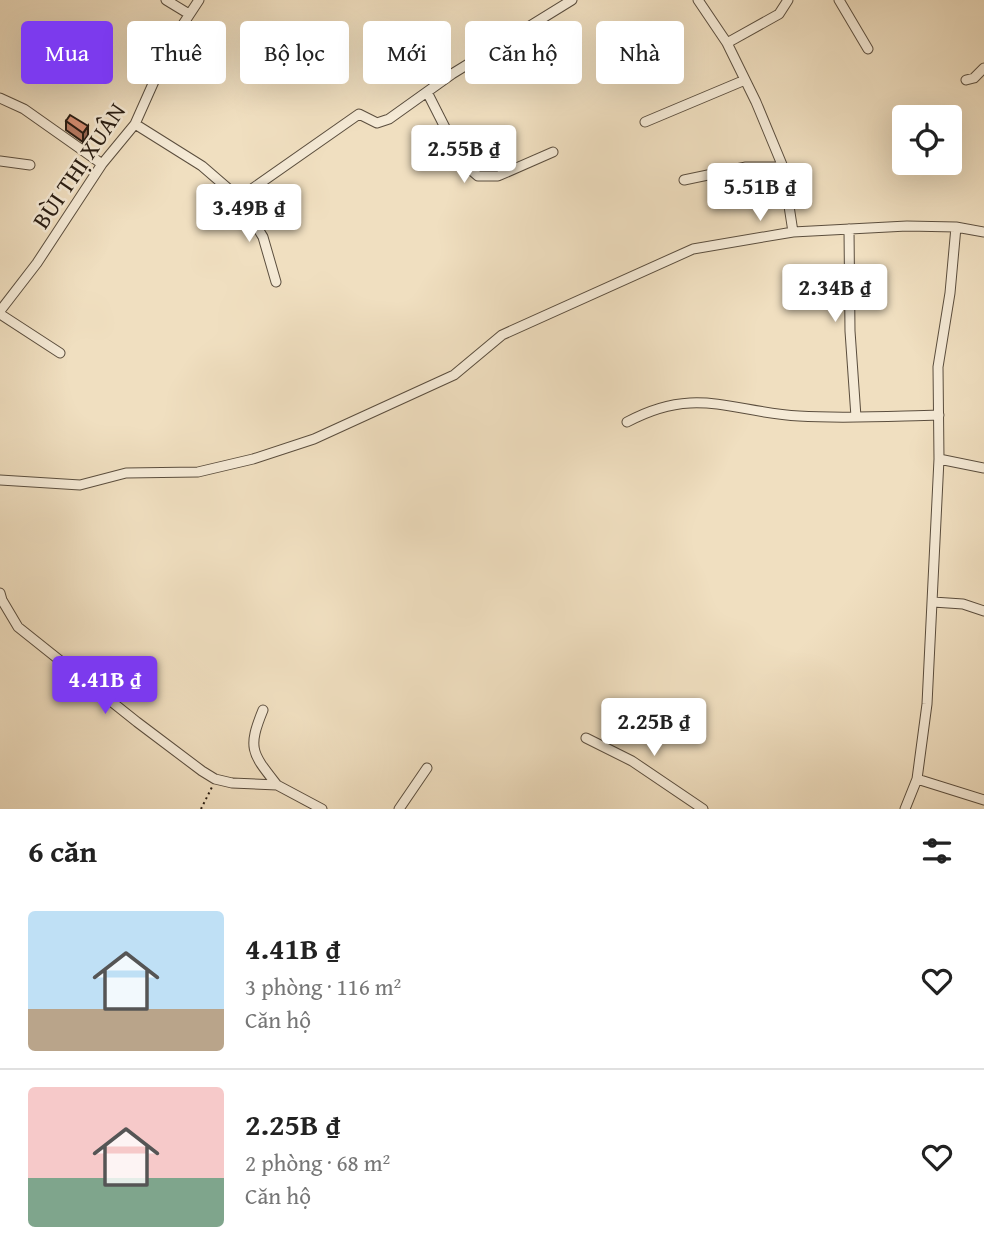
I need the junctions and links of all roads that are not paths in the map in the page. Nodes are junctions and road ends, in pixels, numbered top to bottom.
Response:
1 (166, 0) edge
2 (199, 0) edge
3 (572, 0) edge
4 (698, 0) edge
5 (788, 0) edge
6 (839, 0) edge
7 (189, 14) junction
8 (727, 43) junction
9 (868, 48) dead end
10 (984, 68) edge
11 (745, 80) junction
12 (966, 80) dead end
13 (427, 92) junction
14 (0, 98) edge
15 (645, 122) dead end
16 (135, 124) junction
17 (553, 152) dead end
18 (0, 161) edge
19 (102, 164) junction
20 (30, 165) dead end
21 (783, 167) junction
22 (684, 180) dead end
23 (239, 198) junction
24 (956, 227) junction
25 (849, 229) junction
26 (793, 232) junction
27 (984, 232) edge
28 (276, 282) dead end
29 (0, 313) edge
30 (60, 353) dead end
31 (939, 415) junction
32 (856, 417) junction
33 (627, 422) dead end
34 (939, 459) junction
35 (984, 468) edge
36 (0, 480) edge
37 (0, 593) edge
38 (933, 602) junction
39 (984, 611) edge
40 (263, 710) dead end
41 (586, 738) dead end
42 (427, 768) dead end
43 (918, 779) junction
44 (277, 785) junction
45 (984, 800) edge
46 (322, 809) edge
47 (400, 809) edge
48 (703, 809) edge
49 (905, 809) edge

1 - 7 street
2 - 7 street, BÙI THỊ XUÂN
3 - 13 street
4 - 8 street
5 - 8 street
6 - 9 street
7 - 16 street, BÙI THỊ XUÂN
8 - 11 street
10 - 12 street
11 - 15 street
11 - 21 street
13 - 17 street
13 - 23 street
14 - 19 street
16 - 19 street, BÙI THỊ XUÂN
16 - 23 street
18 - 20 street
19 - 29 street, BÙI THỊ XUÂN
21 - 22 street
21 - 26 street
23 - 28 street
24 - 25 street
24 - 27 street
24 - 31 street
25 - 26 street
25 - 32 street
26 - 36 street
29 - 30 street
31 - 32 street
31 - 34 street
32 - 33 street
34 - 35 street
34 - 38 street
37 - 44 street
38 - 39 street
38 - 43 street
40 - 44 street
41 - 48 street
42 - 47 street
43 - 45 street
43 - 49 street
44 - 46 street

